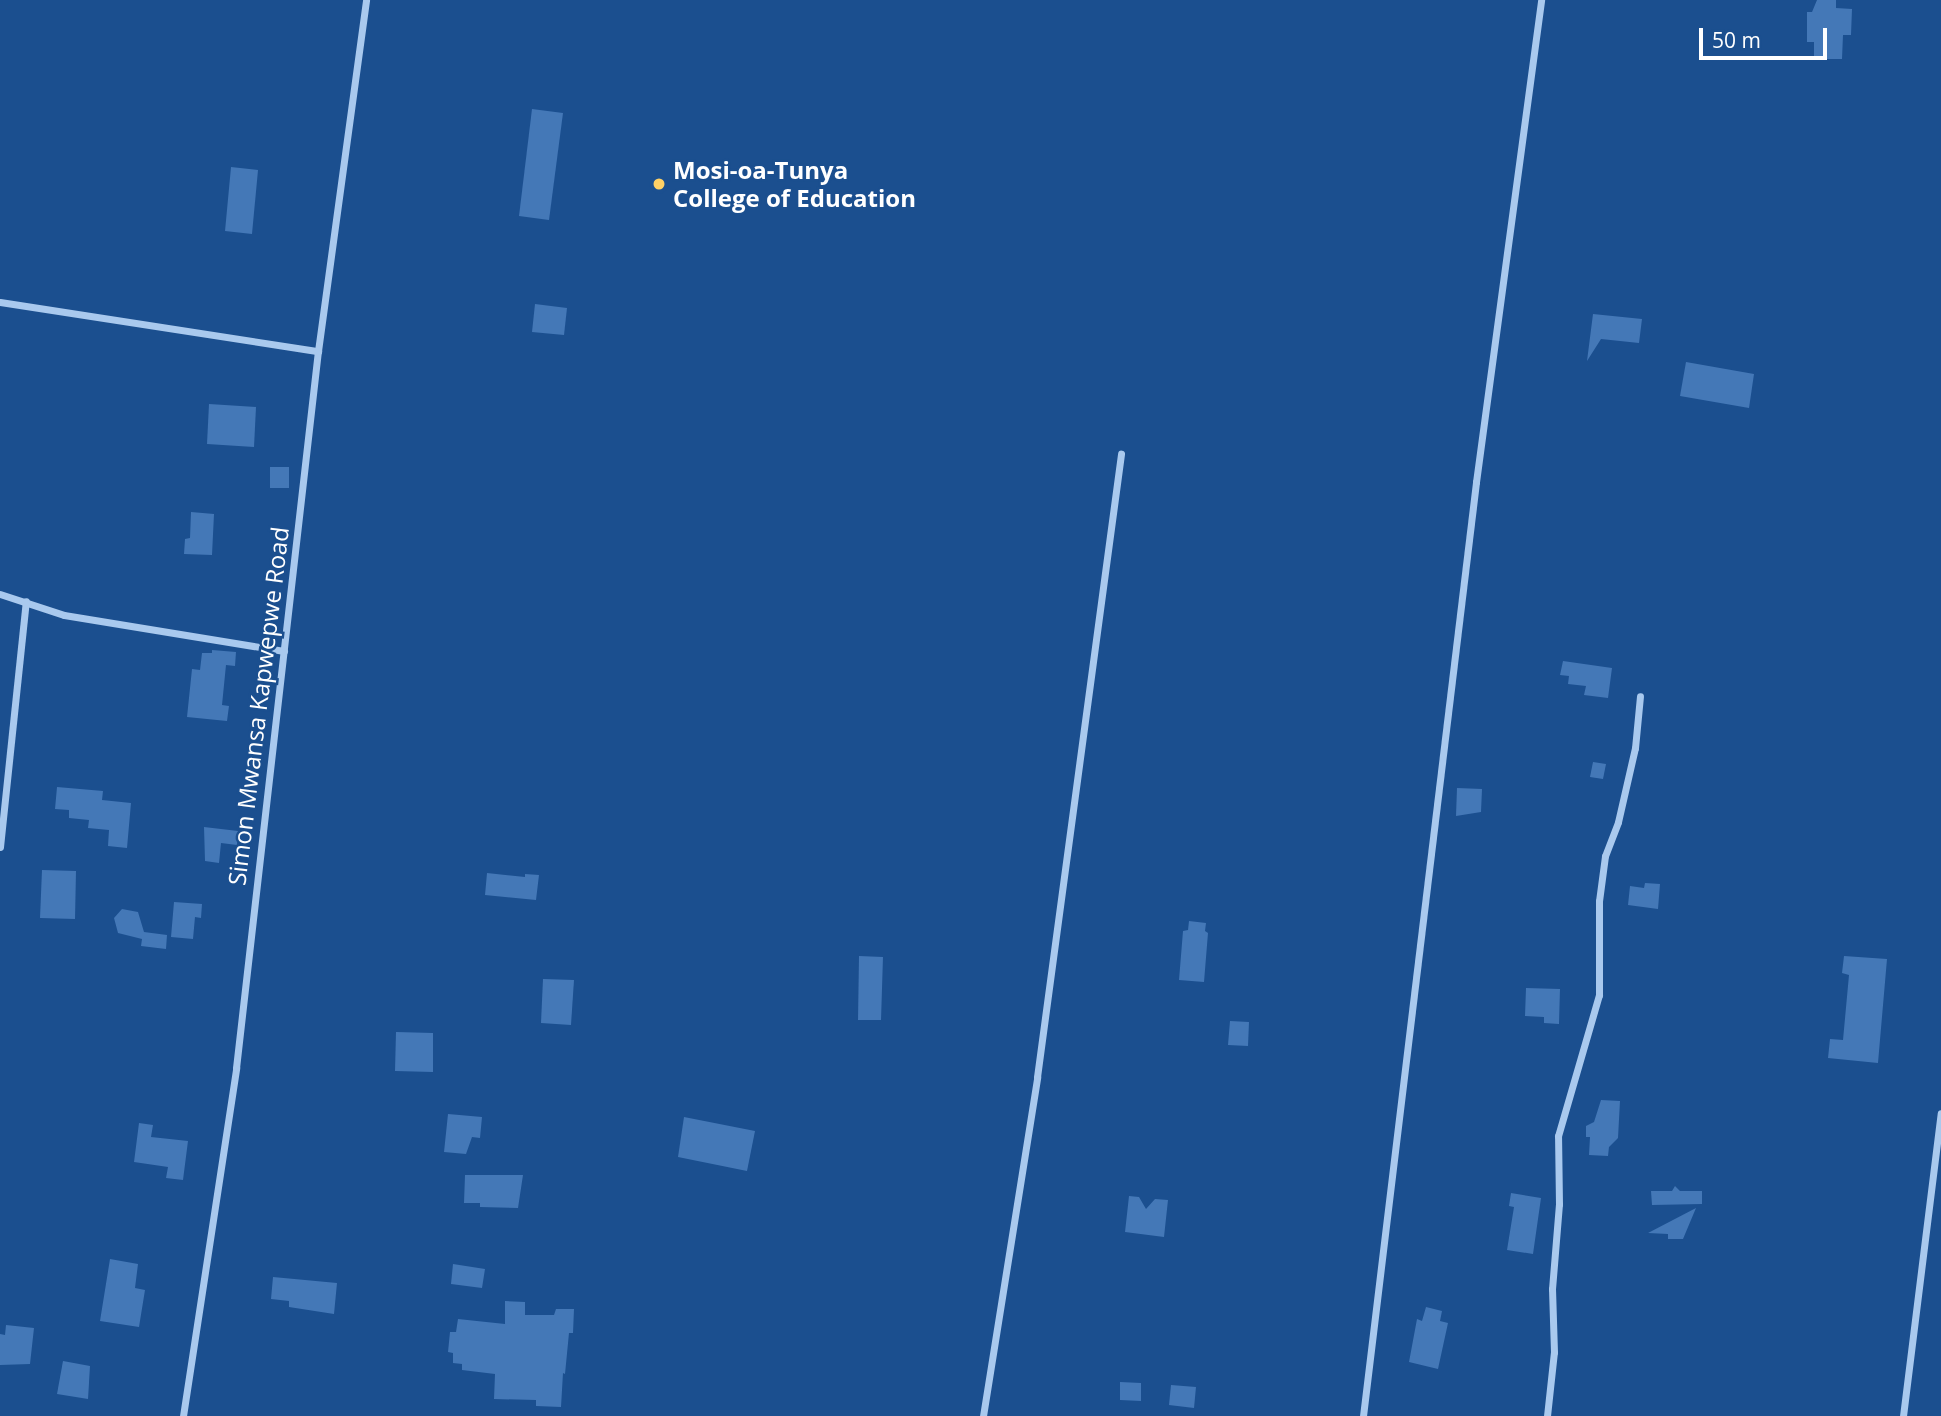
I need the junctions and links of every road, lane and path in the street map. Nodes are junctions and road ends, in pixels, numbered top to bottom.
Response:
1 (366, 0) edge
2 (1541, 0) edge
3 (0, 302) edge
4 (318, 351) junction
5 (1121, 454) dead end
6 (0, 594) edge
7 (26, 601) junction
8 (284, 651) junction
9 (1640, 696) dead end
10 (0, 846) edge
11 (1941, 1113) edge
12 (183, 1416) edge
13 (983, 1416) edge
14 (1363, 1416) edge
15 (1547, 1416) edge
16 (1903, 1416) edge

1 - 4 street, Simon Mwansa Kapwepwe Road
2 - 14 street
3 - 4 street
4 - 8 street, Simon Mwansa Kapwepwe Road
5 - 13 street
6 - 7 street
7 - 8 street
7 - 10 street
8 - 12 street, Simon Mwansa Kapwepwe Road
9 - 15 street
11 - 16 street

